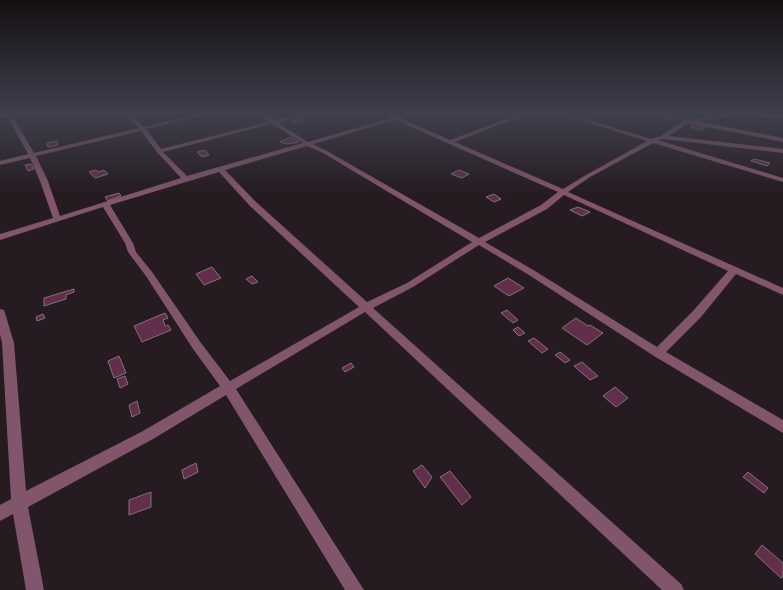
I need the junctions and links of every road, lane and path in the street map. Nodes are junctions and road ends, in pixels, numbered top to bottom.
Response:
1 (24, 141) edge
2 (91, 141) edge
3 (151, 141) edge
4 (202, 141) edge
5 (302, 141) edge
6 (319, 141) edge
7 (448, 141) edge
8 (456, 141) edge
9 (654, 141) edge
10 (666, 141) edge
11 (682, 141) edge
12 (452, 142) junction
13 (308, 144) junction
14 (159, 151) junction
15 (783, 151) edge
16 (32, 155) junction
17 (0, 162) edge
18 (221, 170) junction
19 (186, 179) junction
20 (783, 180) edge
21 (563, 192) junction
22 (106, 205) junction
23 (57, 219) junction
24 (0, 237) edge
25 (478, 242) junction
26 (734, 270) junction
27 (783, 292) edge
28 (366, 307) junction
29 (0, 313) edge
30 (658, 353) junction
31 (228, 387) junction
32 (783, 427) edge
33 (19, 502) junction
34 (0, 513) edge
35 (35, 590) edge
36 (355, 590) edge
37 (675, 590) edge

1 - 16 street
2 - 16 street
3 - 14 street
4 - 14 street
5 - 13 street
6 - 13 street
7 - 12 street
8 - 12 street
9 - 21 street
10 - 20 street
11 - 15 street
12 - 21 street
13 - 18 street
13 - 25 street
14 - 19 street
16 - 17 street
16 - 23 street
18 - 19 street
18 - 28 street
19 - 22 street
21 - 25 street
21 - 26 street
22 - 23 street
22 - 31 street
23 - 24 street
25 - 28 street
25 - 30 street
26 - 27 street
26 - 30 street
28 - 31 street
28 - 37 street
29 - 33 street
30 - 32 street
31 - 33 street
31 - 36 street
33 - 34 street
33 - 35 street

